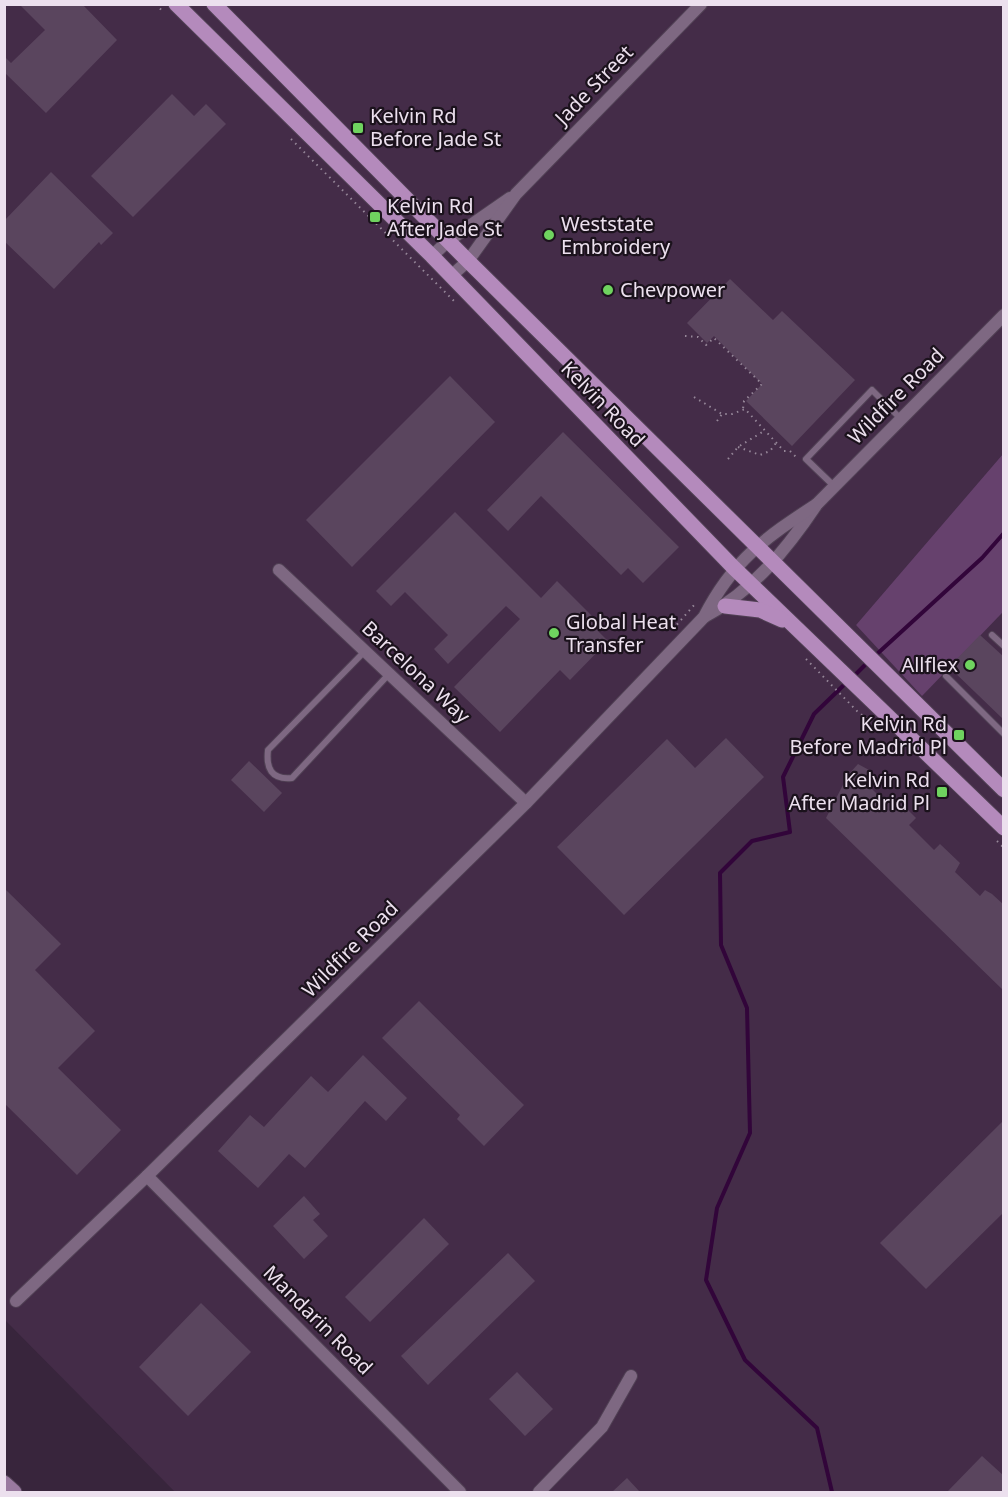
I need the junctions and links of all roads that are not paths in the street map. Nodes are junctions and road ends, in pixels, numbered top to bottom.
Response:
1 (214, 4) edge
2 (701, 4) edge
3 (170, 9) edge
4 (334, 126) junction
5 (339, 165) junction
6 (516, 194) junction
7 (448, 241) junction
8 (432, 256) junction
9 (468, 261) junction
10 (452, 276) junction
11 (1004, 315) edge
12 (901, 419) junction
13 (834, 486) junction
14 (817, 504) junction
15 (757, 547) junction
16 (772, 562) junction
17 (734, 568) junction
18 (279, 570) dead end
19 (750, 584) junction
20 (725, 606) junction
21 (704, 617) junction
22 (791, 623) junction
23 (992, 635) dead end
24 (1004, 646) edge
25 (365, 651) junction
26 (389, 674) junction
27 (946, 676) dead end
28 (1004, 734) edge
29 (1004, 790) edge
30 (526, 803) junction
31 (1001, 829) edge
32 (147, 1176) junction
33 (16, 1301) dead end
34 (631, 1376) dead end
35 (4, 1483) edge
36 (14, 1492) edge
37 (460, 1492) edge
38 (539, 1492) edge

1 - 4 main road, Kelvin Road
2 - 6 street, Jade Street
3 - 5 main road, Kelvin Road
4 - 5 main road
4 - 7 main road, Kelvin Road
5 - 8 main road, Kelvin Road
6 - 7 street, Jade Street
6 - 9 street, Jade Street
7 - 8 street, Jade Street
7 - 9 main road, Kelvin Road
8 - 10 main road, Kelvin Road
9 - 10 street, Jade Street
9 - 15 main road, Kelvin Road
10 - 17 main road, Kelvin Road
11 - 12 street, Wildfire Road
12 - 13 street, Wildfire Road
12 - 13 lane
13 - 14 street, Wildfire Road
14 - 15 street, Wildfire Road
14 - 16 street, Wildfire Road
15 - 16 main road, Kelvin Road
15 - 17 street, Wildfire Road
16 - 19 street, Wildfire Road
16 - 29 main road, Kelvin Road
17 - 19 main road, Kelvin Road
17 - 21 street, Wildfire Road
18 - 25 street, Barcelona Way
19 - 20 street, Wildfire Road
19 - 22 main road, Kelvin Road
20 - 21 street, Wildfire Road
20 - 22 main road
21 - 30 street, Wildfire Road
22 - 31 main road, Kelvin Road
23 - 24 lane
25 - 26 street, Barcelona Way
25 - 26 lane
26 - 30 street, Barcelona Way
27 - 28 lane
30 - 32 street, Wildfire Road
32 - 33 street, Wildfire Road
32 - 37 street, Mandarin Road
34 - 38 street
35 - 36 street

